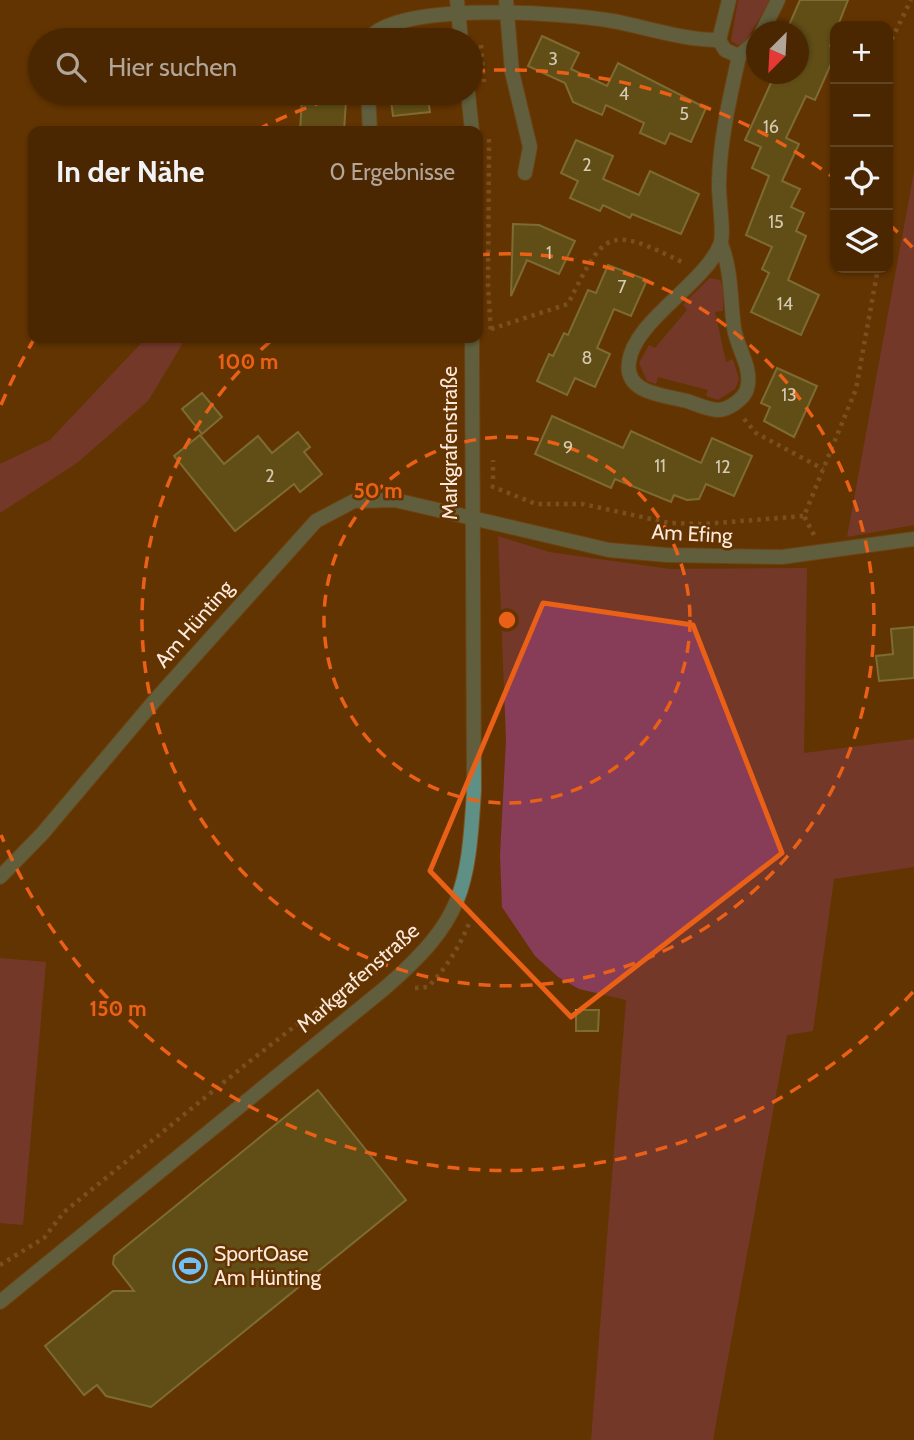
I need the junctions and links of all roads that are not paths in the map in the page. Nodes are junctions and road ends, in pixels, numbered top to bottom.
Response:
1 (729, 0) edge
2 (778, 0) edge
3 (458, 6) edge
4 (507, 6) edge
5 (768, 21) edge
6 (382, 28) edge
7 (460, 28) edge
8 (719, 40) junction
9 (746, 50) edge
10 (739, 56) junction
11 (369, 105) edge
12 (469, 105) edge
13 (370, 126) edge
14 (471, 126) edge
15 (525, 173) dead end
16 (721, 244) junction
17 (472, 343) edge
18 (470, 516) junction
19 (914, 539) edge
20 (0, 877) edge
21 (0, 1302) edge

1 - 8 street
2 - 5 street
3 - 4 street
3 - 6 street
3 - 7 street
4 - 8 street
4 - 15 street
8 - 10 street
9 - 10 street
10 - 16 street
11 - 13 street
12 - 14 street
16 - 16 street
17 - 18 street, Markgrafenstraße
18 - 19 street, Am Efing
18 - 20 street, Am Hünting
18 - 21 street, Markgrafenstraße

